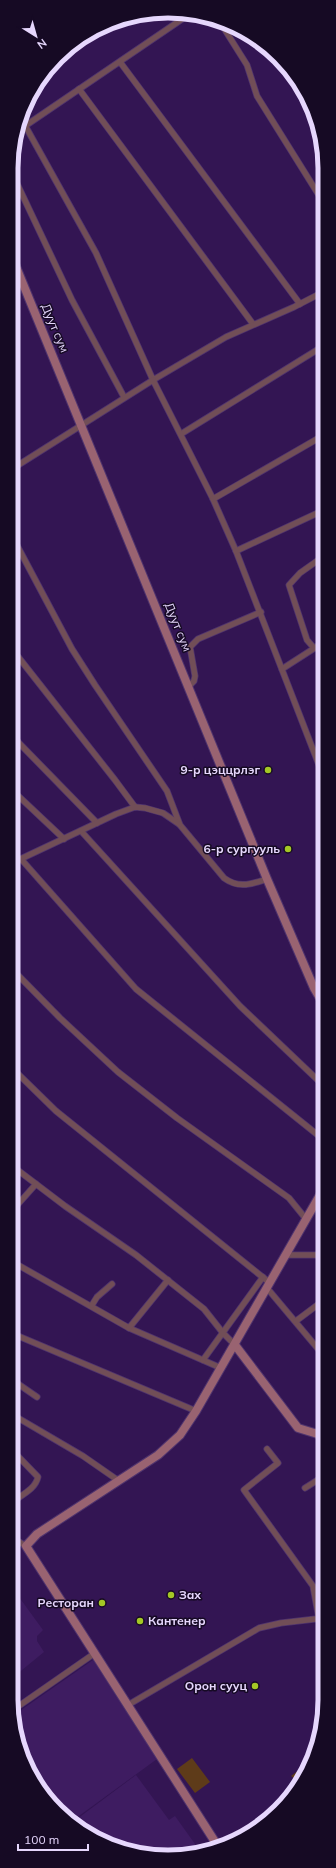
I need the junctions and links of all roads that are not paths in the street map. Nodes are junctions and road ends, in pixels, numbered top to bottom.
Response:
1 (182, 18) edge
2 (224, 29) edge
3 (120, 62) junction
4 (79, 89) junction
5 (25, 126) joint
6 (18, 186) edge
7 (318, 194) edge
8 (18, 271) edge
9 (318, 295) edge
10 (300, 304) junction
11 (253, 324) junction
12 (318, 349) edge
13 (152, 380) junction
14 (124, 397) junction
15 (82, 424) junction
16 (181, 434) junction
17 (318, 438) edge
18 (18, 464) edge
19 (213, 499) junction
20 (318, 513) edge
21 (18, 547) edge
22 (236, 551) junction
23 (318, 560) edge
24 (260, 612) junction
25 (318, 646) edge
26 (314, 648) junction
27 (18, 657) edge
28 (282, 669) junction
29 (189, 686) junction
30 (18, 743) edge
31 (318, 762) edge
32 (18, 796) edge
33 (134, 807) junction
34 (97, 823) junction
35 (180, 824) junction
36 (81, 831) junction
37 (64, 839) junction
38 (22, 859) junction
39 (18, 861) edge
40 (267, 879) junction
41 (18, 975) edge
42 (318, 995) edge
43 (18, 1074) edge
44 (318, 1080) edge
45 (318, 1135) edge
46 (18, 1170) edge
47 (36, 1184) junction
48 (318, 1199) edge
49 (18, 1204) edge
50 (306, 1220) junction
51 (318, 1254) edge
52 (287, 1255) junction
53 (18, 1265) edge
54 (263, 1277) junction
55 (168, 1280) junction
56 (112, 1284) dead end
57 (268, 1286) junction
58 (92, 1305) junction
59 (318, 1305) edge
60 (296, 1322) junction
61 (129, 1328) junction
62 (223, 1333) junction
63 (18, 1336) edge
64 (234, 1345) junction
65 (318, 1349) edge
66 (203, 1360) junction
67 (221, 1368) junction
68 (18, 1384) edge
69 (37, 1396) dead end
70 (196, 1411) junction
71 (18, 1418) edge
72 (318, 1434) edge
73 (267, 1449) dead end
74 (18, 1456) edge
75 (318, 1480) edge
76 (118, 1481) junction
77 (305, 1488) dead end
78 (18, 1498) edge
79 (18, 1541) edge
80 (26, 1546) junction
81 (318, 1604) edge
82 (318, 1618) edge
83 (94, 1653) junction
84 (128, 1705) junction
85 (18, 1706) edge
86 (215, 1842) edge

1 - 3 street
2 - 7 street
3 - 4 street
3 - 10 street
4 - 5 street
4 - 11 street
5 - 13 street
6 - 14 street
8 - 15 street, Дуут сум
9 - 10 street
10 - 11 street
11 - 13 street
12 - 16 street
13 - 14 street
13 - 16 street
14 - 15 street
15 - 18 street
15 - 29 street, Дуут сум
16 - 19 street
17 - 19 street
19 - 22 street
20 - 22 street
21 - 35 street
22 - 24 street
23 - 26 street
24 - 28 street
24 - 29 street
25 - 26 street
26 - 28 street
27 - 33 street
28 - 31 street
29 - 40 street, Дуут сум
30 - 34 street
32 - 37 street
33 - 34 street
33 - 35 street
34 - 36 street
35 - 40 street
36 - 37 street
36 - 44 street
37 - 38 street
38 - 39 street
38 - 45 street
40 - 42 street, Дуут сум
41 - 50 street
43 - 54 street
46 - 47 street
47 - 49 street
47 - 55 street
48 - 50 street
50 - 52 street
51 - 52 street
52 - 57 street
53 - 58 street
54 - 57 street
54 - 62 street
55 - 61 street
55 - 62 street
56 - 58 street
57 - 60 street
57 - 64 street
58 - 61 street
59 - 60 street
60 - 65 street
61 - 66 street
62 - 64 street
62 - 66 street
63 - 70 street
64 - 67 street
64 - 72 street
66 - 67 street
67 - 70 street
68 - 69 street
70 - 76 street
71 - 76 street
73 - 81 street
74 - 78 street
75 - 77 street
76 - 80 street
79 - 80 street
80 - 83 street
82 - 84 street
83 - 84 street
83 - 85 street
84 - 86 street

